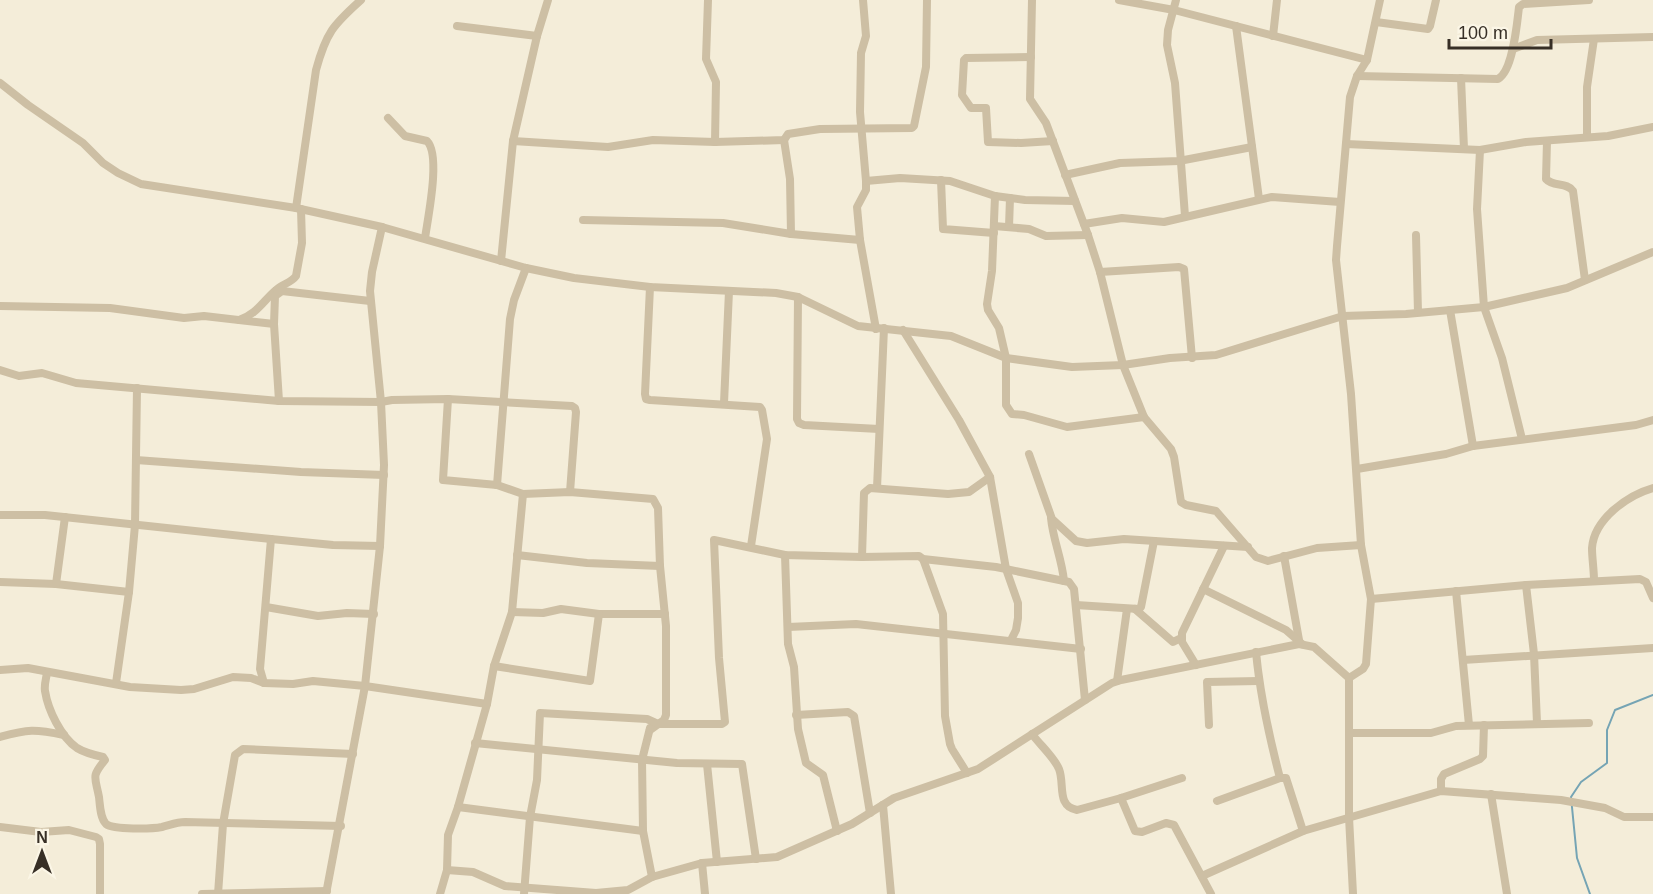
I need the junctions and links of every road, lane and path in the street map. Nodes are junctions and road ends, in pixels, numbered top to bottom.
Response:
1 (361, 0) edge
2 (548, 0) edge
3 (708, 0) edge
4 (863, 0) edge
5 (927, 0) edge
6 (1032, 0) edge
7 (1119, 0) edge
8 (1176, 0) edge
9 (1277, 0) edge
10 (1380, 0) edge
11 (1436, 0) edge
12 (1589, 0) edge
13 (1174, 10) junction
14 (1376, 22) junction
15 (457, 26) dead end
16 (1236, 26) junction
17 (537, 36) junction
18 (1273, 36) junction
19 (1653, 38) edge
20 (1594, 39) junction
21 (1513, 49) junction
22 (1031, 57) junction
23 (1367, 60) junction
24 (1357, 76) junction
25 (1461, 78) junction
26 (0, 82) edge
27 (388, 118) dead end
28 (1653, 127) edge
29 (862, 128) junction
30 (1587, 138) junction
31 (784, 140) junction
32 (513, 141) junction
33 (1053, 141) junction
34 (1547, 141) junction
35 (715, 142) junction
36 (1346, 144) junction
37 (1252, 147) junction
38 (1464, 149) junction
39 (1480, 150) junction
40 (1179, 160) junction
41 (1065, 175) junction
42 (940, 180) junction
43 (867, 181) junction
44 (995, 196) junction
45 (1010, 198) junction
46 (1258, 199) junction
47 (1075, 201) junction
48 (1340, 202) junction
49 (299, 208) junction
50 (1185, 216) junction
51 (583, 220) dead end
52 (1084, 224) junction
53 (382, 227) junction
54 (1009, 227) junction
55 (994, 229) junction
56 (791, 234) junction
57 (1088, 235) junction
58 (1416, 235) dead end
59 (425, 238) junction
60 (860, 240) junction
61 (1653, 252) edge
62 (501, 261) junction
63 (526, 268) junction
64 (1100, 272) junction
65 (1585, 280) junction
66 (650, 287) junction
67 (729, 291) junction
68 (798, 297) junction
69 (370, 301) junction
70 (0, 306) edge
71 (1484, 307) junction
72 (1450, 310) junction
73 (1418, 312) junction
74 (1343, 316) junction
75 (238, 320) junction
76 (274, 324) junction
77 (880, 328) junction
78 (903, 330) junction
79 (1006, 358) junction
80 (1192, 358) junction
81 (1123, 365) junction
82 (0, 370) edge
83 (138, 388) junction
84 (448, 399) junction
85 (279, 401) junction
86 (381, 402) junction
87 (502, 403) junction
88 (724, 403) junction
89 (1144, 417) junction
90 (1653, 420) edge
91 (879, 429) junction
92 (1522, 439) junction
93 (1473, 446) junction
94 (1029, 453) dead end
95 (136, 460) junction
96 (1358, 469) junction
97 (384, 475) junction
98 (990, 477) junction
99 (497, 485) junction
100 (877, 488) junction
101 (1653, 488) edge
102 (570, 492) junction
103 (523, 494) junction
104 (0, 515) edge
105 (65, 517) junction
106 (1051, 517) junction
107 (135, 525) junction
108 (271, 539) junction
109 (1154, 541) junction
110 (1361, 545) junction
111 (380, 546) junction
112 (751, 546) junction
113 (1224, 546) junction
114 (1248, 547) junction
115 (517, 555) junction
116 (785, 555) junction
117 (1284, 556) junction
118 (862, 557) junction
119 (923, 559) junction
120 (660, 566) junction
121 (1006, 569) junction
122 (1064, 581) junction
123 (1594, 581) junction
124 (0, 582) edge
125 (56, 584) junction
126 (1526, 585) junction
127 (1203, 589) junction
128 (1456, 591) junction
129 (129, 592) junction
130 (1653, 598) edge
131 (1371, 599) junction
132 (1076, 605) junction
133 (266, 607) junction
134 (1131, 609) junction
135 (512, 612) junction
136 (374, 614) junction
137 (599, 614) junction
138 (665, 614) junction
139 (788, 627) junction
140 (944, 634) junction
141 (1181, 638) junction
142 (1011, 640) junction
143 (1300, 642) junction
144 (1653, 648) edge
145 (1081, 650) junction
146 (1256, 652) junction
147 (1534, 654) junction
148 (1464, 660) junction
149 (1196, 665) junction
150 (494, 666) junction
151 (0, 670) edge
152 (47, 673) junction
153 (1349, 678) junction
154 (1117, 681) junction
155 (1258, 681) junction
156 (116, 683) junction
157 (264, 683) junction
158 (365, 686) junction
159 (1086, 700) junction
160 (487, 704) junction
161 (796, 715) junction
162 (647, 719) junction
163 (1537, 723) junction
164 (1589, 723) dead end
165 (658, 724) junction
166 (1209, 725) dead end
167 (1469, 725) junction
168 (1484, 725) junction
169 (650, 730) junction
170 (1349, 733) junction
171 (64, 735) junction
172 (1032, 735) junction
173 (0, 737) edge
174 (476, 743) junction
175 (538, 749) junction
176 (353, 754) junction
177 (642, 760) junction
178 (708, 764) junction
179 (967, 773) junction
180 (1182, 778) dead end
181 (1280, 778) junction
182 (1441, 791) junction
183 (1491, 794) junction
184 (1121, 798) junction
185 (1217, 801) dead end
186 (883, 805) junction
187 (458, 807) junction
188 (870, 813) junction
189 (530, 817) junction
190 (1349, 817) junction
191 (1653, 817) edge
192 (223, 824) junction
193 (340, 826) junction
194 (0, 827) edge
195 (643, 831) junction
196 (837, 831) junction
197 (1303, 831) junction
198 (756, 860) junction
199 (717, 862) junction
200 (702, 863) junction
201 (447, 870) junction
202 (1202, 876) junction
203 (652, 877) junction
204 (524, 891) edge
205 (327, 892) edge
206 (628, 892) edge
207 (218, 893) edge
208 (100, 894) edge
209 (202, 894) edge
210 (440, 894) edge
211 (705, 894) edge
212 (891, 894) edge
213 (1211, 894) edge
214 (1353, 894) edge
215 (1507, 894) edge

1 - 49 street
2 - 17 street
3 - 35 street
4 - 29 street
5 - 29 street
6 - 22 street
7 - 13 street
8 - 13 street
9 - 18 street
10 - 14 street
11 - 14 street
12 - 21 street
13 - 16 street
13 - 40 street
14 - 23 street
15 - 17 street
16 - 18 street
16 - 37 street
17 - 32 street
18 - 23 street
19 - 20 street
20 - 21 street
20 - 30 street
21 - 25 street
22 - 33 street
22 - 33 street
23 - 24 street
24 - 25 street
24 - 36 street
25 - 38 street
26 - 49 street
27 - 59 street
28 - 30 street
29 - 31 street
29 - 43 street
30 - 34 street
31 - 35 street
31 - 56 street
32 - 35 street
32 - 62 street
33 - 41 street
34 - 39 street
34 - 65 street
36 - 38 street
36 - 48 street
37 - 40 street
37 - 46 street
38 - 39 street
39 - 71 street
40 - 41 street
40 - 50 street
41 - 47 street
42 - 43 street
42 - 44 street
42 - 55 street
43 - 60 street
44 - 45 street
44 - 55 street
45 - 47 street
45 - 54 street
46 - 48 street
46 - 50 street
47 - 52 street
48 - 74 street
49 - 53 street
49 - 75 street
50 - 52 street
51 - 56 street
52 - 57 street
53 - 59 street
53 - 69 street
54 - 55 street
54 - 57 street
55 - 79 street
56 - 60 street
57 - 64 street
58 - 73 street
59 - 62 street
60 - 77 street
61 - 65 street
62 - 63 street
63 - 66 street
63 - 87 street
64 - 80 street
64 - 81 street
65 - 71 street
66 - 67 street
66 - 88 street
67 - 68 street
67 - 88 street
68 - 77 street
68 - 91 street
69 - 76 street
69 - 86 street
70 - 75 street
71 - 72 street
71 - 92 street
72 - 73 street
72 - 93 street
73 - 74 street
74 - 80 street
74 - 96 street
75 - 76 street
76 - 85 street
77 - 78 street
77 - 91 street
78 - 79 street
78 - 98 street
79 - 81 street
79 - 89 street
80 - 81 street
81 - 89 street
82 - 83 street
83 - 85 street
83 - 95 street
84 - 86 street
84 - 87 street
84 - 99 street
85 - 86 street
86 - 97 street
87 - 99 street
87 - 102 street
88 - 112 street
89 - 114 street
90 - 92 street
91 - 100 street
92 - 93 street
93 - 96 street
94 - 106 street
95 - 97 street
95 - 107 street
96 - 110 street
97 - 111 street
98 - 100 street
98 - 121 street
99 - 103 street
100 - 118 street
101 - 123 street
102 - 103 street
102 - 120 street
103 - 115 street
104 - 105 street
105 - 107 street
105 - 125 street
106 - 109 street
106 - 122 street
107 - 108 street
107 - 129 street
108 - 111 street
108 - 133 street
109 - 113 street
109 - 134 street
110 - 117 street
110 - 131 street
111 - 136 street
112 - 116 street
112 - 165 street
113 - 114 street
113 - 127 street
114 - 117 street
115 - 120 street
115 - 135 street
116 - 118 street
116 - 139 street
117 - 143 street
118 - 119 street
119 - 121 street
119 - 140 street
120 - 138 street
121 - 122 street
121 - 142 street
122 - 132 street
123 - 126 street
123 - 130 street
124 - 125 street
125 - 129 street
126 - 128 street
126 - 147 street
127 - 141 street
127 - 143 street
128 - 131 street
128 - 148 street
129 - 156 street
131 - 153 street
132 - 134 street
132 - 145 street
133 - 136 street
133 - 157 street
134 - 141 street
134 - 154 street
135 - 137 street
135 - 150 street
136 - 158 street
137 - 138 street
137 - 150 street
138 - 165 street
139 - 140 street
139 - 161 street
140 - 142 street
140 - 179 street
141 - 149 street
142 - 145 street
143 - 146 street
143 - 153 street
144 - 147 street
145 - 159 street
146 - 149 street
146 - 155 street
147 - 148 street
147 - 163 street
148 - 167 street
149 - 154 street
150 - 160 street
151 - 152 street
152 - 156 street
152 - 171 street
153 - 170 street
154 - 159 street
155 - 166 street
155 - 181 street
156 - 157 street
157 - 158 street
158 - 160 street
158 - 176 street
159 - 172 street
160 - 174 street
161 - 188 street
161 - 196 street
162 - 165 street
162 - 169 street
162 - 175 street
163 - 164 street
163 - 168 street
165 - 169 street
167 - 168 street
167 - 170 street
168 - 182 street
169 - 177 street
170 - 190 street
171 - 173 street
171 - 192 street
172 - 179 street
172 - 184 street
174 - 175 street
174 - 187 street
175 - 177 street
175 - 189 street
176 - 192 street
176 - 193 street
177 - 178 street
177 - 195 street
178 - 198 street
178 - 199 street
179 - 186 street
180 - 184 street
181 - 185 street
181 - 197 street
182 - 183 street
182 - 190 street
183 - 191 street
183 - 215 street
184 - 202 street
186 - 188 street
186 - 212 street
187 - 189 street
187 - 201 street
188 - 196 street
189 - 195 street
189 - 204 street
190 - 197 street
190 - 214 street
192 - 193 street
192 - 207 street
193 - 205 street
194 - 208 street
195 - 203 street
196 - 198 street
197 - 202 street
198 - 199 street
199 - 200 street
200 - 203 street
200 - 211 street
201 - 204 street
201 - 210 street
202 - 213 street
203 - 206 street
204 - 206 street
205 - 207 street
207 - 209 street

